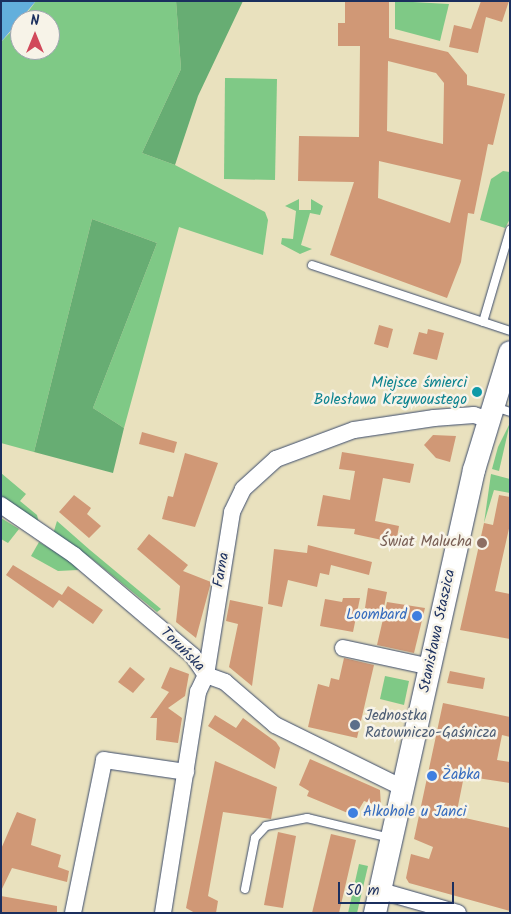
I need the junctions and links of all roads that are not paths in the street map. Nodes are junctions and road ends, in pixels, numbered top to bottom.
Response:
1 (510, 230) edge
2 (312, 266) dead end
3 (483, 322) junction
4 (510, 331) edge
5 (510, 352) edge
6 (497, 413) edge
7 (1, 505) edge
8 (343, 648) dead end
9 (431, 668) junction
10 (206, 675) junction
11 (186, 772) junction
12 (403, 788) junction
13 (392, 839) junction
14 (245, 889) dead end
15 (378, 902) edge
16 (440, 910) edge
17 (73, 913) edge
18 (163, 913) edge
19 (458, 913) edge

1 - 3 lane
2 - 3 lane
3 - 4 lane
5 - 6 street, Stanisława Staszica
6 - 9 street, Stanisława Staszica
6 - 10 street, Farna
7 - 10 street, Toruńska
8 - 9 street
9 - 12 street, Stanisława Staszica
10 - 11 street, Farna
10 - 12 street, Toruńska
11 - 17 street
11 - 18 street, Farna
12 - 13 street, Stanisława Staszica
13 - 14 lane
13 - 15 street, Stanisława Staszica
15 - 16 street
16 - 19 street

